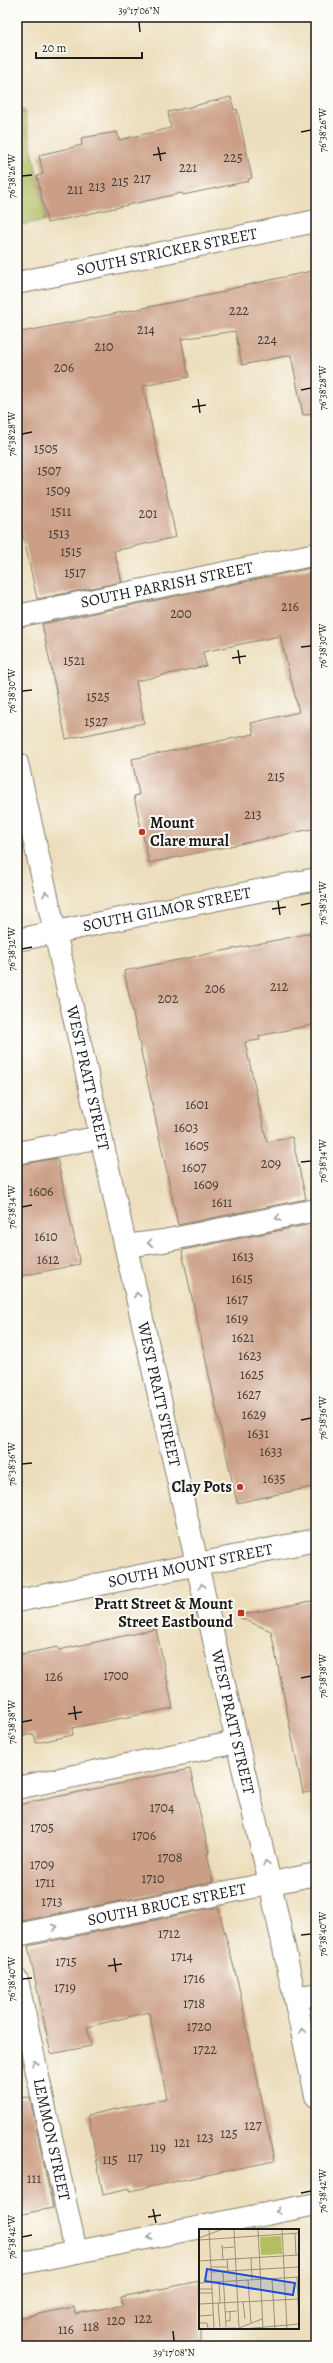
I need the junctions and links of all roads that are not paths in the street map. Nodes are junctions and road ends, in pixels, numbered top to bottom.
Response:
1 (316, 221) edge
2 (17, 283) edge
3 (316, 554) edge
4 (17, 616) edge
5 (17, 763) edge
6 (316, 879) edge
7 (55, 932) junction
8 (17, 940) edge
9 (101, 1137) junction
10 (17, 1153) edge
11 (316, 1210) edge
12 (126, 1246) junction
13 (316, 1540) edge
14 (197, 1564) junction
15 (17, 1601) edge
16 (237, 1742) junction
17 (17, 1788) edge
18 (316, 1874) edge
19 (270, 1883) junction
20 (17, 1935) edge
21 (17, 1980) edge
22 (306, 1996) edge
23 (316, 2096) edge
24 (316, 2204) edge
25 (76, 2252) junction
26 (17, 2264) edge

1 - 2 main road, SOUTH STRICKER STREET
3 - 4 main road, SOUTH PARRISH STREET
7 -> 5 main road, WEST PRATT STREET
6 - 7 main road, SOUTH GILMOR STREET
7 - 8 main road, SOUTH GILMOR STREET
7 - 9 main road, WEST PRATT STREET
9 - 10 main road
9 - 12 main road, WEST PRATT STREET
11 -> 12 main road
14 -> 12 main road, WEST PRATT STREET
13 - 14 main road, SOUTH MOUNT STREET
14 - 15 main road, SOUTH MOUNT STREET
16 -> 14 main road, WEST PRATT STREET
16 - 17 main road
19 -> 16 main road, WEST PRATT STREET
18 - 19 main road, SOUTH BRUCE STREET
20 -> 19 main road, SOUTH BRUCE STREET
19 - 22 main road, WEST PRATT STREET
25 -> 21 main road, LEMMON STREET
23 -> 22 main road, WEST PRATT STREET
24 -> 25 main road
25 - 26 main road

